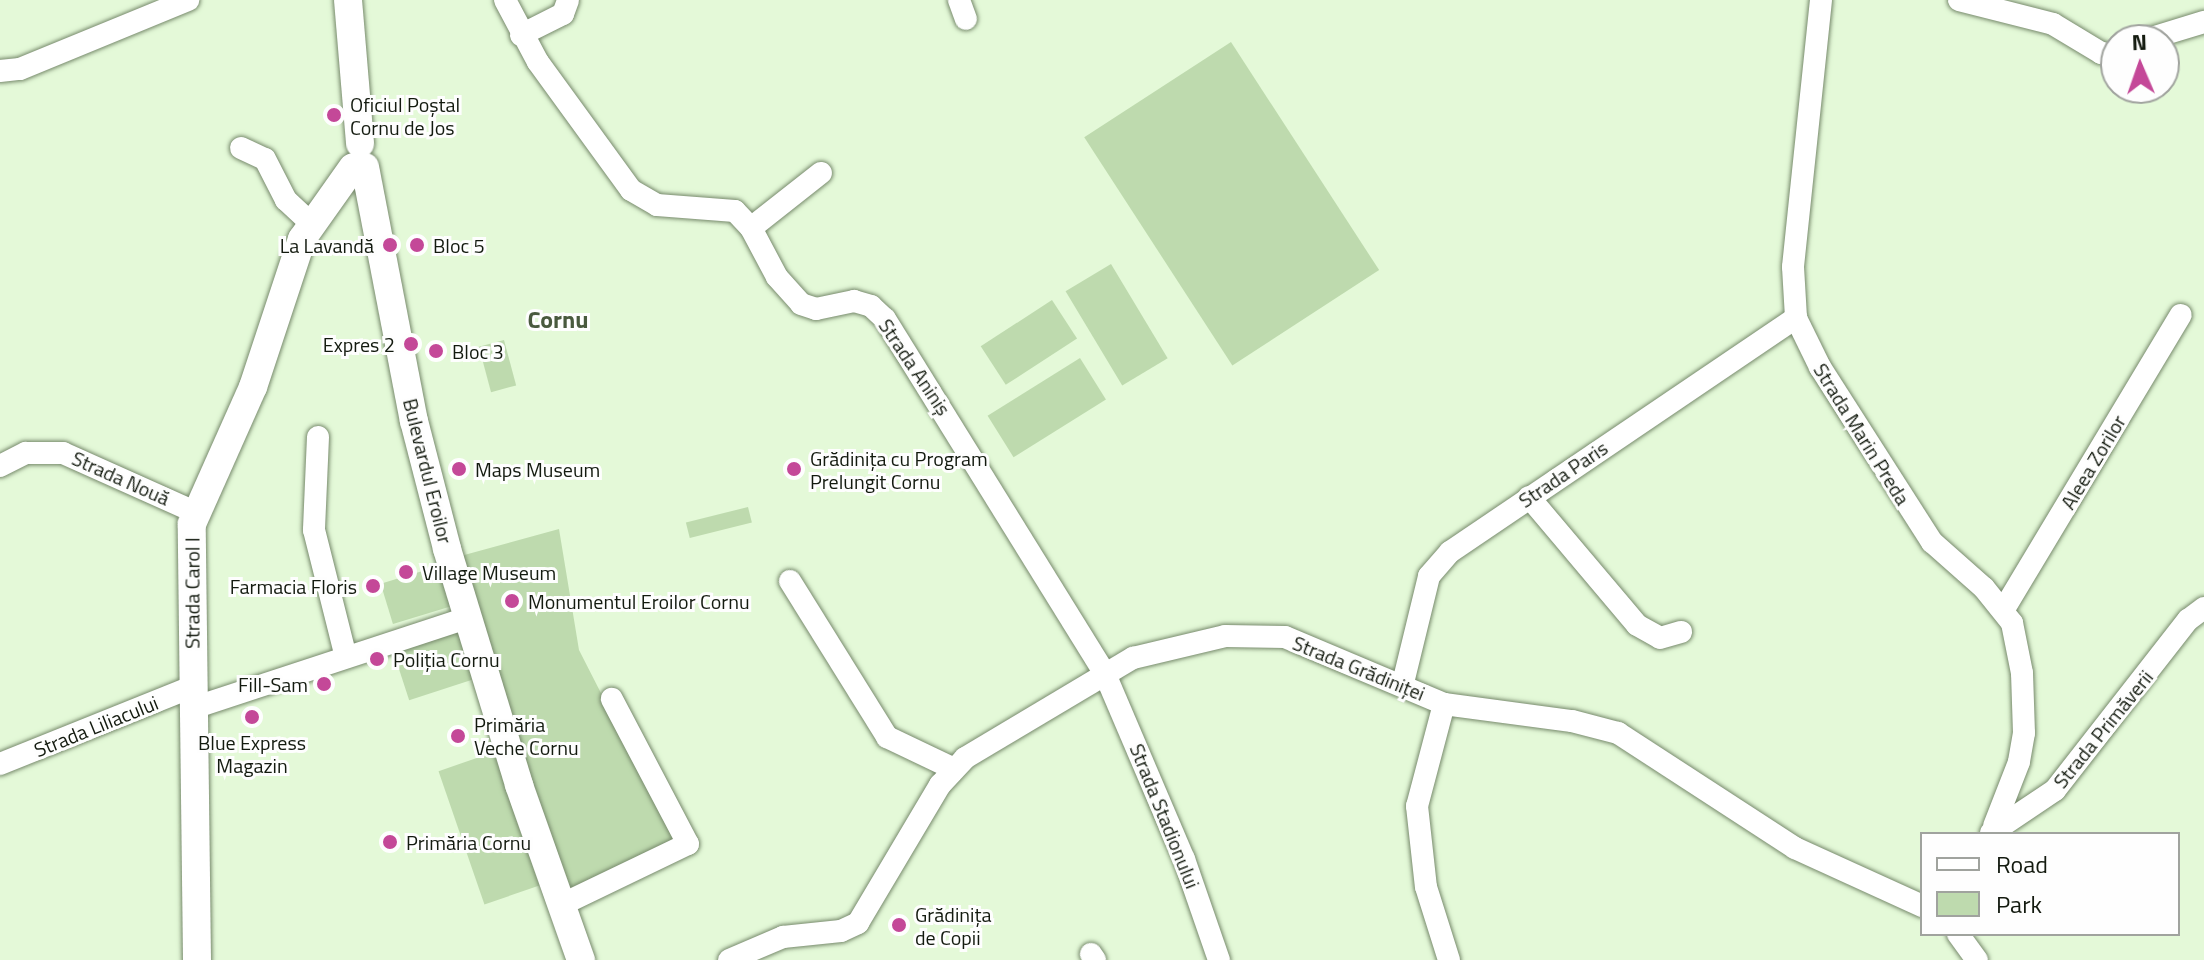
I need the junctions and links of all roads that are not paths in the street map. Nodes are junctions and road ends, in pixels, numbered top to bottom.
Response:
1 (188, 0) edge
2 (348, 0) edge
3 (505, 0) edge
4 (568, 0) edge
5 (1821, 0) edge
6 (1959, 0) edge
7 (2204, 22) edge
8 (2180, 29) edge
9 (521, 35) junction
10 (2100, 52) edge
11 (0, 71) edge
12 (241, 148) dead end
13 (359, 159) junction
14 (821, 173) dead end
15 (310, 222) junction
16 (751, 228) junction
17 (2181, 315) dead end
18 (1796, 318) junction
19 (318, 437) dead end
20 (0, 466) edge
21 (1529, 497) junction
22 (195, 512) junction
23 (790, 581) dead end
24 (2204, 608) edge
25 (2004, 609) junction
26 (467, 618) junction
27 (1681, 632) dead end
28 (346, 657) junction
29 (1105, 674) junction
30 (1403, 683) junction
31 (192, 698) junction
32 (612, 699) dead end
33 (1444, 704) junction
34 (0, 764) edge
35 (952, 768) junction
36 (1992, 830) edge
37 (561, 905) junction
38 (1920, 905) edge
39 (1959, 936) edge
40 (197, 960) edge
41 (581, 960) edge
42 (729, 960) edge
43 (1219, 960) edge
44 (1449, 960) edge
45 (1977, 960) edge

1 - 11 street
2 - 13 main road
3 - 9 street
4 - 9 street
5 - 18 street, Strada Marin Preda
6 - 10 street
7 - 8 street
9 - 16 street
12 - 15 street
13 - 15 main road, Strada Carol I
13 - 26 main road, Bulevardul Eroilor
14 - 16 street
15 - 22 main road, Strada Carol I
16 - 29 street, Strada Aniniș
17 - 25 street, Aleea Zorilor
18 - 21 street, Strada Paris
18 - 25 street, Strada Marin Preda
19 - 28 street
20 - 22 street, Strada Nouă
21 - 27 street
21 - 30 street, Strada Paris
22 - 31 main road, Strada Carol I
23 - 35 street
24 - 36 street, Strada Primăverii
25 - 36 street, Strada Marin Preda
26 - 28 street, Strada Liliacului
26 - 37 main road, Bulevardul Eroilor
28 - 31 street, Strada Liliacului
29 - 30 street, Strada Grădiniței
29 - 35 street, Strada Grădiniței
29 - 43 street, Strada Stadionului
30 - 33 street, Strada Grădiniței
31 - 34 street, Strada Liliacului
31 - 40 main road, Strada Carol I
32 - 37 street
33 - 38 street, Strada Grădiniței
33 - 44 street
35 - 42 street, Strada Grădiniței
37 - 41 main road, Bulevardul Eroilor
39 - 45 street

